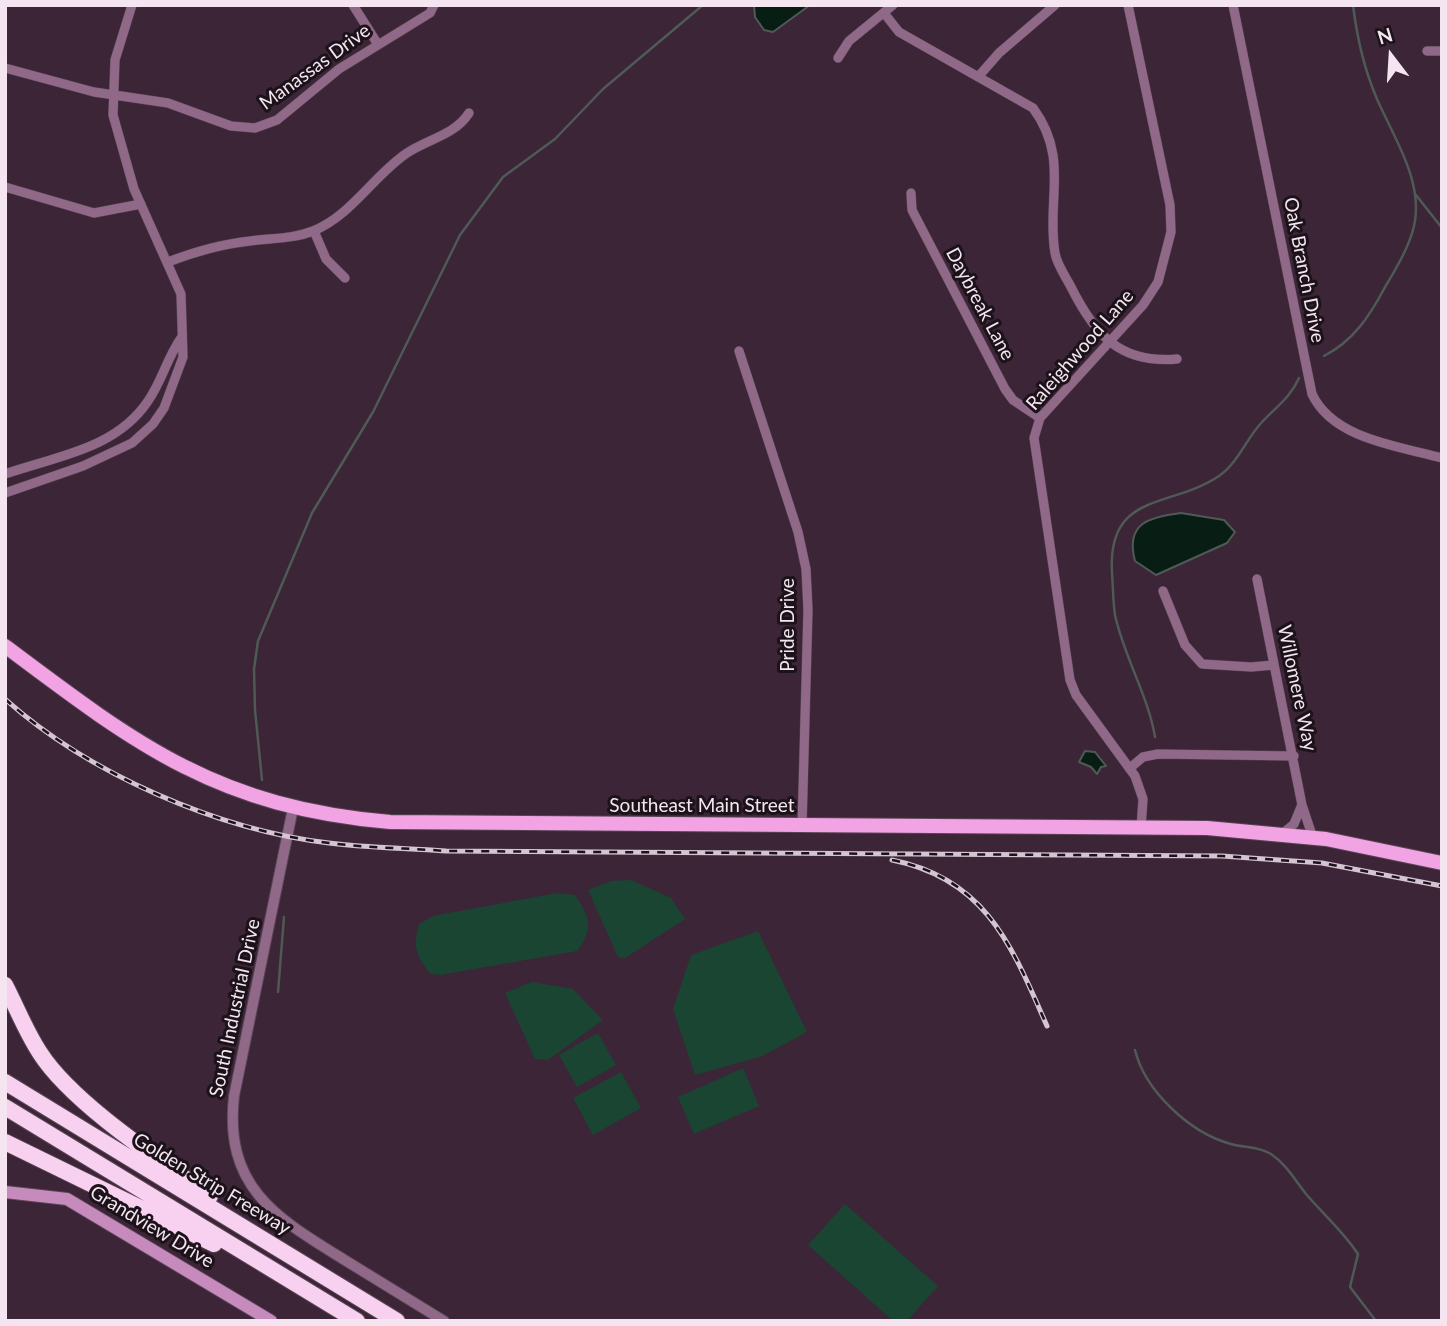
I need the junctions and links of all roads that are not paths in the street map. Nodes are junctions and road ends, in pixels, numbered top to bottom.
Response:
1 (132, 5) edge
2 (353, 5) edge
3 (434, 5) edge
4 (893, 5) edge
5 (1055, 5) edge
6 (1128, 5) edge
7 (1233, 5) edge
8 (884, 13) junction
9 (377, 43) junction
10 (1427, 51) dead end
11 (1442, 51) edge
12 (838, 58) dead end
13 (5, 68) edge
14 (978, 76) junction
15 (113, 94) junction
16 (469, 113) dead end
17 (5, 187) edge
18 (911, 192) dead end
19 (141, 205) junction
20 (314, 231) junction
21 (168, 262) junction
22 (345, 278) dead end
23 (181, 338) junction
24 (1110, 342) junction
25 (739, 351) dead end
26 (1177, 359) dead end
27 (1040, 418) junction
28 (1442, 458) edge
29 (5, 474) edge
30 (5, 493) edge
31 (1256, 579) dead end
32 (1163, 591) dead end
33 (5, 646) edge
34 (1274, 665) junction
35 (1294, 756) junction
36 (1130, 768) junction
37 (1302, 805) junction
38 (293, 808) junction
39 (802, 825) junction
40 (1141, 828) junction
41 (1282, 834) junction
42 (1313, 838) junction
43 (1442, 863) edge
44 (5, 985) edge
45 (5, 1082) edge
46 (5, 1107) edge
47 (5, 1142) edge
48 (5, 1192) edge
49 (314, 1271) junction
50 (302, 1287) junction
51 (271, 1321) edge
52 (357, 1321) edge
53 (397, 1321) edge
54 (444, 1321) edge

1 - 15 street
2 - 9 street
3 - 9 street, Manassas Drive
4 - 8 street
5 - 14 street
6 - 24 street, Raleighwood Lane
7 - 28 street, Oak Branch Drive
8 - 12 street
8 - 14 street
9 - 15 street, Manassas Drive
10 - 11 street
13 - 15 street, Manassas Drive
14 - 24 street
15 - 19 street
16 - 20 street
17 - 19 street
18 - 27 street, Daybreak Lane
19 - 21 street
20 - 21 street
20 - 22 street
21 - 23 street
23 - 29 street
23 - 30 street
24 - 26 street
24 - 27 street, Raleighwood Lane
25 - 39 street, Pride Drive
27 - 36 street, Raleighwood Lane
31 - 34 street, Willomere Way
32 - 34 street
33 - 38 main road, Southeast Main Street
34 - 35 street, Willomere Way
35 - 36 street
35 - 37 street, Willomere Way
36 - 40 street, Raleighwood Lane
37 - 41 street
37 - 42 street, Willomere Way
38 - 39 main road, Southeast Main Street
38 - 54 street, South Industrial Drive
39 - 40 main road, Southeast Main Street
40 - 41 main road, Southeast Main Street
41 - 42 main road, Southeast Main Street
42 - 43 main road, Southeast Main Street
44 - 49 highway
45 - 49 highway, Golden Strip Freeway
46 - 50 highway
47 - 50 highway
48 - 51 main road, Grandview Drive
49 - 53 highway, Golden Strip Freeway
50 - 52 highway

